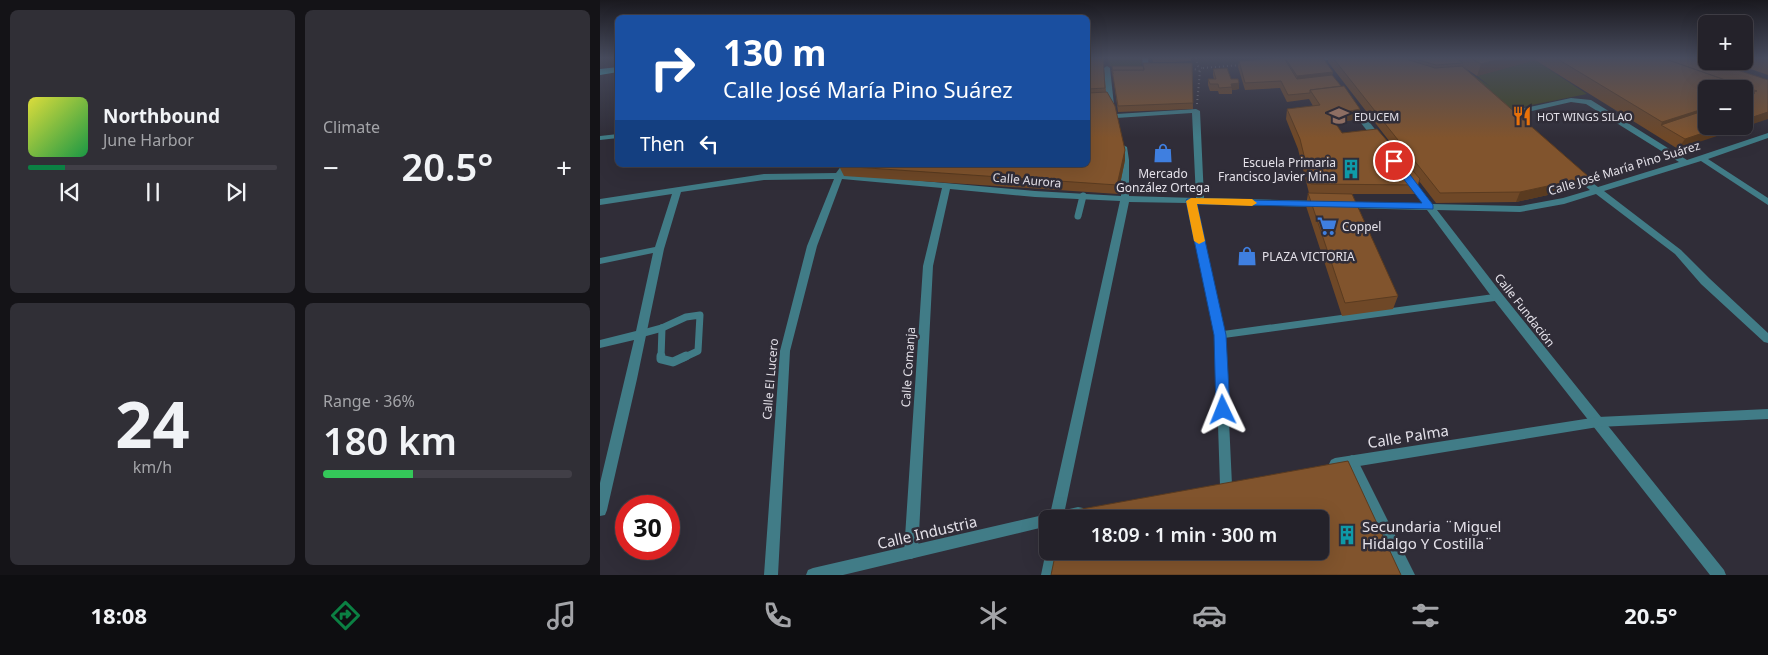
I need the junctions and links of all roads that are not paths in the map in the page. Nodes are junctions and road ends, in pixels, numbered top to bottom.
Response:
1 (1108, 85) edge
2 (1341, 91) edge
3 (1506, 115) edge
4 (1116, 116) junction
5 (1118, 124) edge
6 (615, 136) edge
7 (1768, 136) edge
8 (600, 138) edge
9 (1121, 142) edge
10 (1388, 152) edge
11 (1702, 158) junction
12 (1686, 163) junction
13 (845, 167) edge
14 (1570, 169) edge
15 (1405, 174) edge
16 (839, 176) junction
17 (954, 183) junction
18 (678, 189) junction
19 (1598, 190) junction
20 (1083, 196) junction
21 (1125, 199) junction
22 (1196, 201) junction
23 (600, 202) edge
24 (1768, 202) edge
25 (1430, 207) junction
26 (1078, 216) dead end
27 (659, 249) junction
28 (600, 261) edge
29 (1498, 297) junction
30 (662, 328) junction
31 (640, 334) junction
32 (1220, 335) junction
33 (1768, 339) edge
34 (600, 344) edge
35 (1768, 414) edge
36 (1598, 422) junction
37 (1352, 461) junction
38 (1323, 466) edge
39 (1227, 485) edge
40 (600, 510) edge
41 (1055, 510) edge
42 (1039, 521) edge
43 (910, 552) junction
44 (1050, 560) edge
45 (771, 575) edge
46 (813, 575) edge
47 (1048, 575) edge
48 (1408, 575) edge
49 (1719, 575) edge

1 - 4 street
2 - 10 street
3 - 12 street
4 - 5 street
4 - 22 street
6 - 8 street
7 - 11 street, Calle José María Pino Suárez
9 - 21 street
11 - 12 street, Calle José María Pino Suárez
11 - 24 street
12 - 19 street, Calle José María Pino Suárez
13 - 16 street, Calle El Lucero
14 - 19 street
15 - 25 street, Calle Fundación
16 - 17 street, Calle Aurora
16 - 18 street, Calle Aurora
16 - 45 street, Calle El Lucero
17 - 20 street, Calle Aurora
17 - 43 street, Calle Comanja
18 - 23 street, Calle Aurora
18 - 27 street
19 - 25 street, Calle José María Pino Suárez
19 - 33 street
20 - 21 street, Calle Aurora
20 - 26 lane
21 - 22 street, Calle José María Pino Suárez
21 - 41 street
22 - 25 street, Calle José María Pino Suárez
22 - 32 street
25 - 29 street, Calle Fundación
27 - 28 street
27 - 31 street
29 - 32 lane
29 - 36 street, Calle Fundación
30 - 30 lane
30 - 31 lane
31 - 34 street
31 - 40 street
32 - 39 street
35 - 36 street, Calle Palma
36 - 37 street, Calle Palma
36 - 49 street, Calle Fundación
37 - 38 street, Calle Palma
37 - 48 street
42 - 43 street, Calle Industria
43 - 46 street, Calle Industria
44 - 47 street

